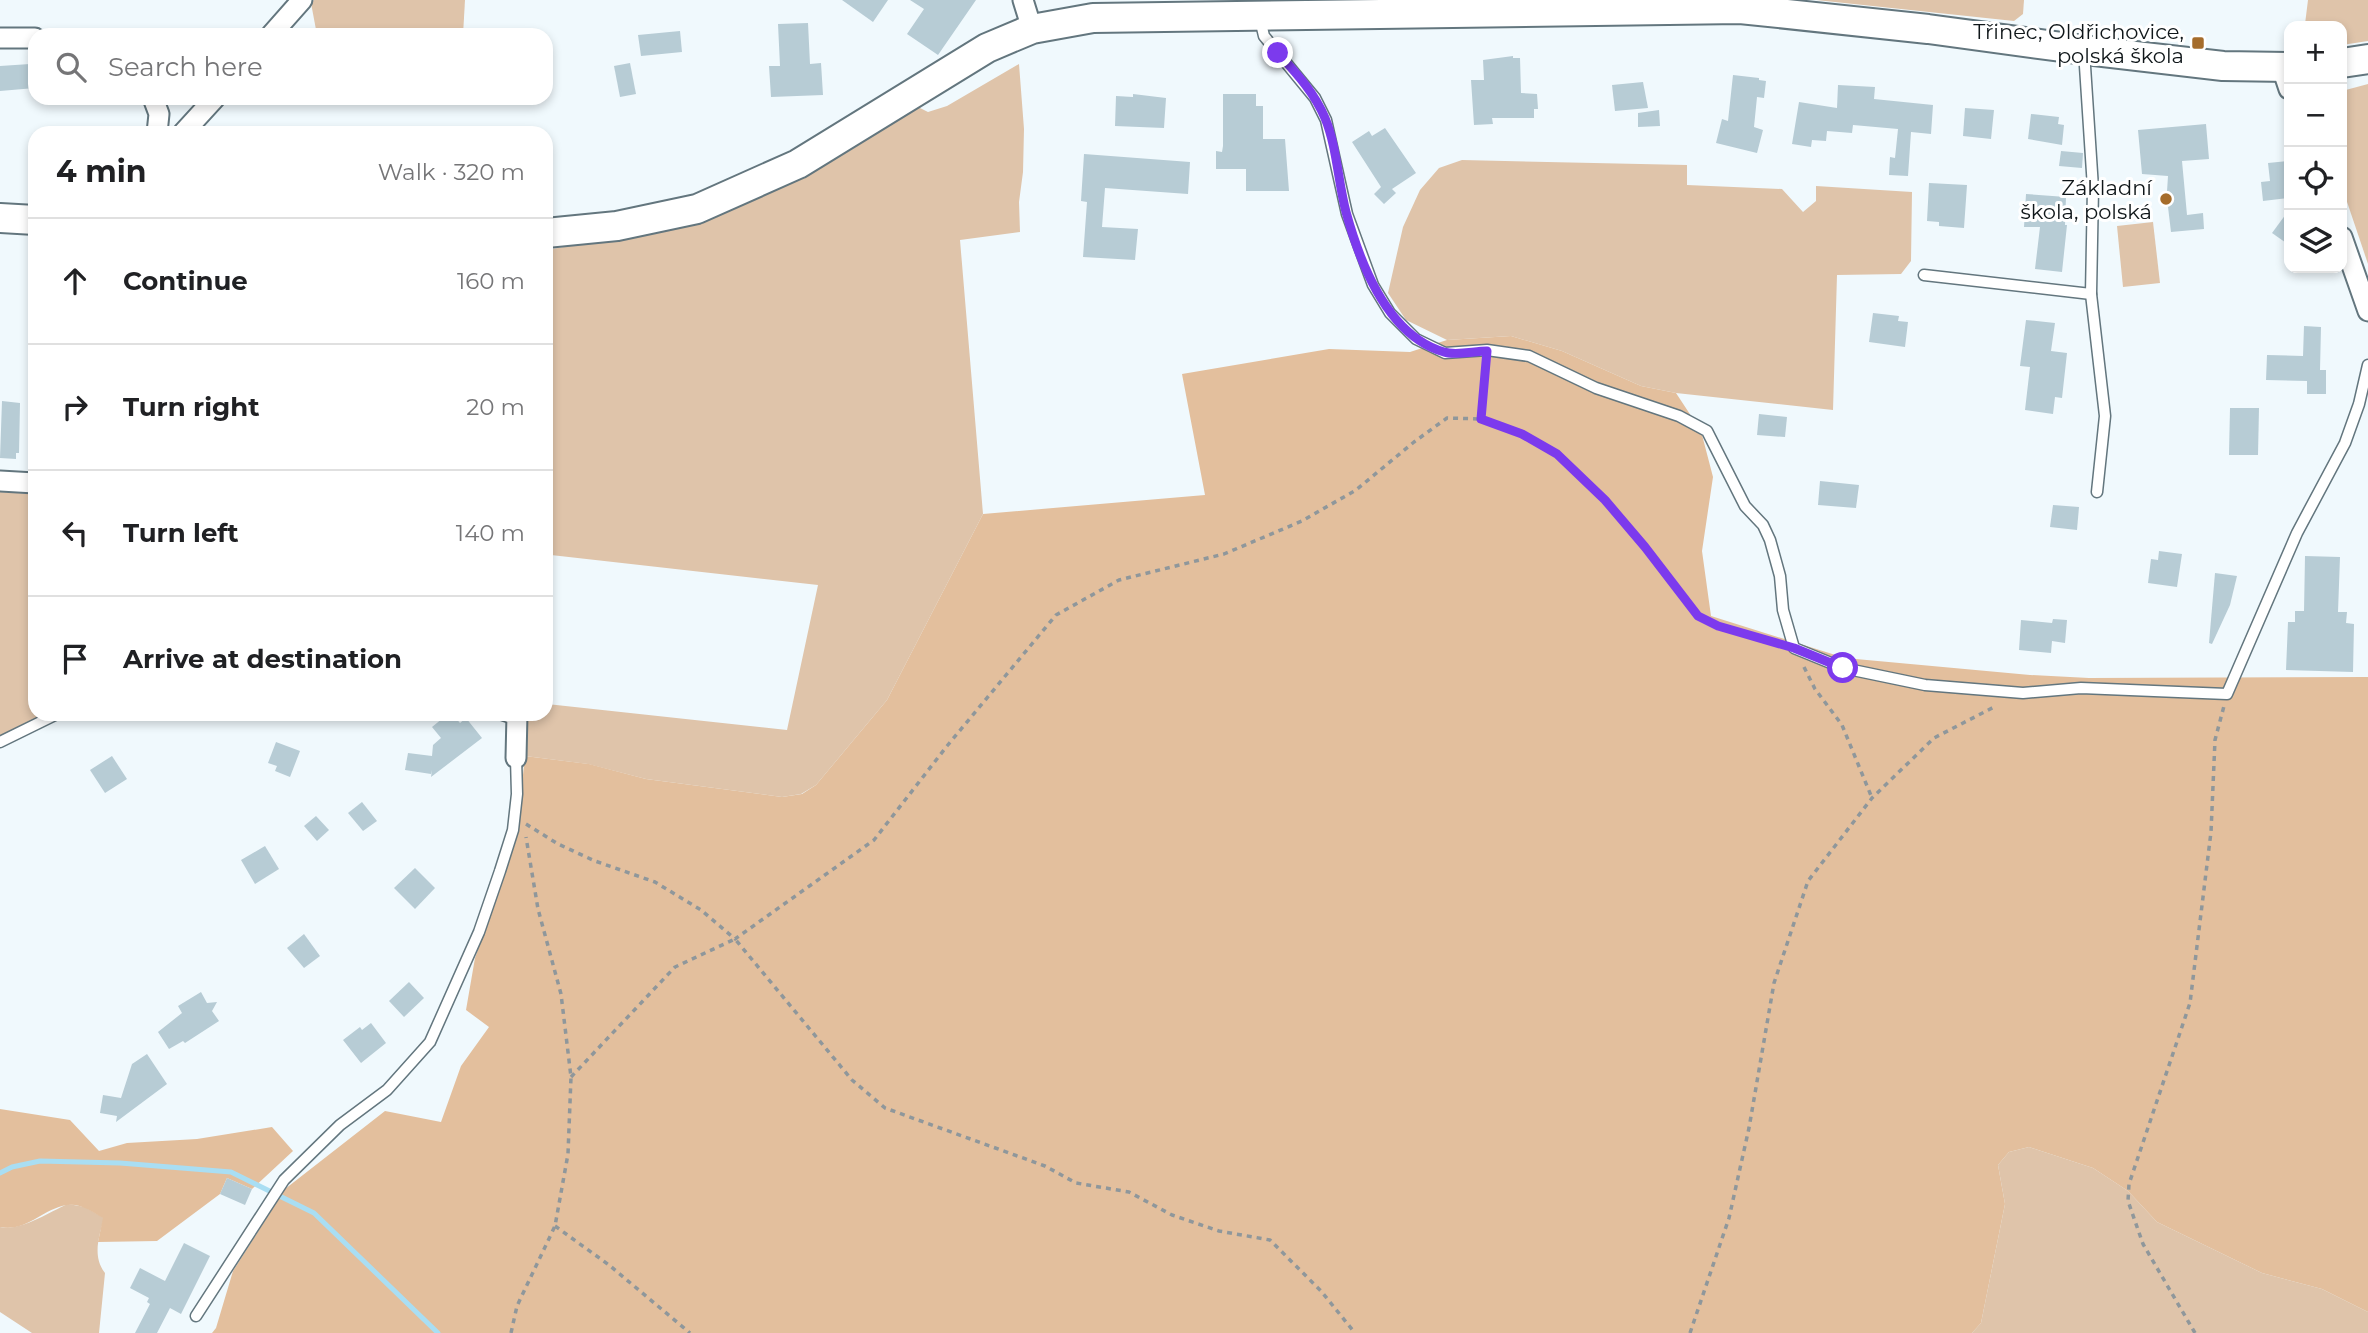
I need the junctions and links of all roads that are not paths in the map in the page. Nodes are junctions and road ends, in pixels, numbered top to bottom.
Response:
1 (302, 0) edge
2 (1023, 0) edge
3 (1259, 16) junction
4 (277, 28) edge
5 (1032, 29) junction
6 (0, 38) edge
7 (28, 38) edge
8 (2084, 50) junction
9 (2368, 59) edge
10 (2347, 62) edge
11 (2284, 75) edge
12 (156, 105) edge
13 (209, 105) edge
14 (158, 126) edge
15 (189, 126) edge
16 (0, 218) edge
17 (28, 220) edge
18 (553, 232) edge
19 (2347, 251) edge
20 (1924, 275) dead end
21 (2091, 294) junction
22 (2368, 312) edge
23 (2368, 365) edge
24 (0, 481) edge
25 (28, 483) edge
26 (2097, 492) dead end
27 (43, 721) edge
28 (512, 721) edge
29 (0, 742) edge
30 (516, 758) joint
31 (196, 1316) dead end

1 - 4 street
2 - 5 street
3 - 5 street
3 - 8 street
3 - 23 lane
5 - 18 street
6 - 7 street
8 - 11 street
8 - 21 lane
9 - 10 street
12 - 14 street
13 - 15 street
16 - 17 street
19 - 22 street
20 - 21 lane
21 - 26 lane
24 - 25 street
27 - 29 lane
28 - 30 street
30 - 31 lane

